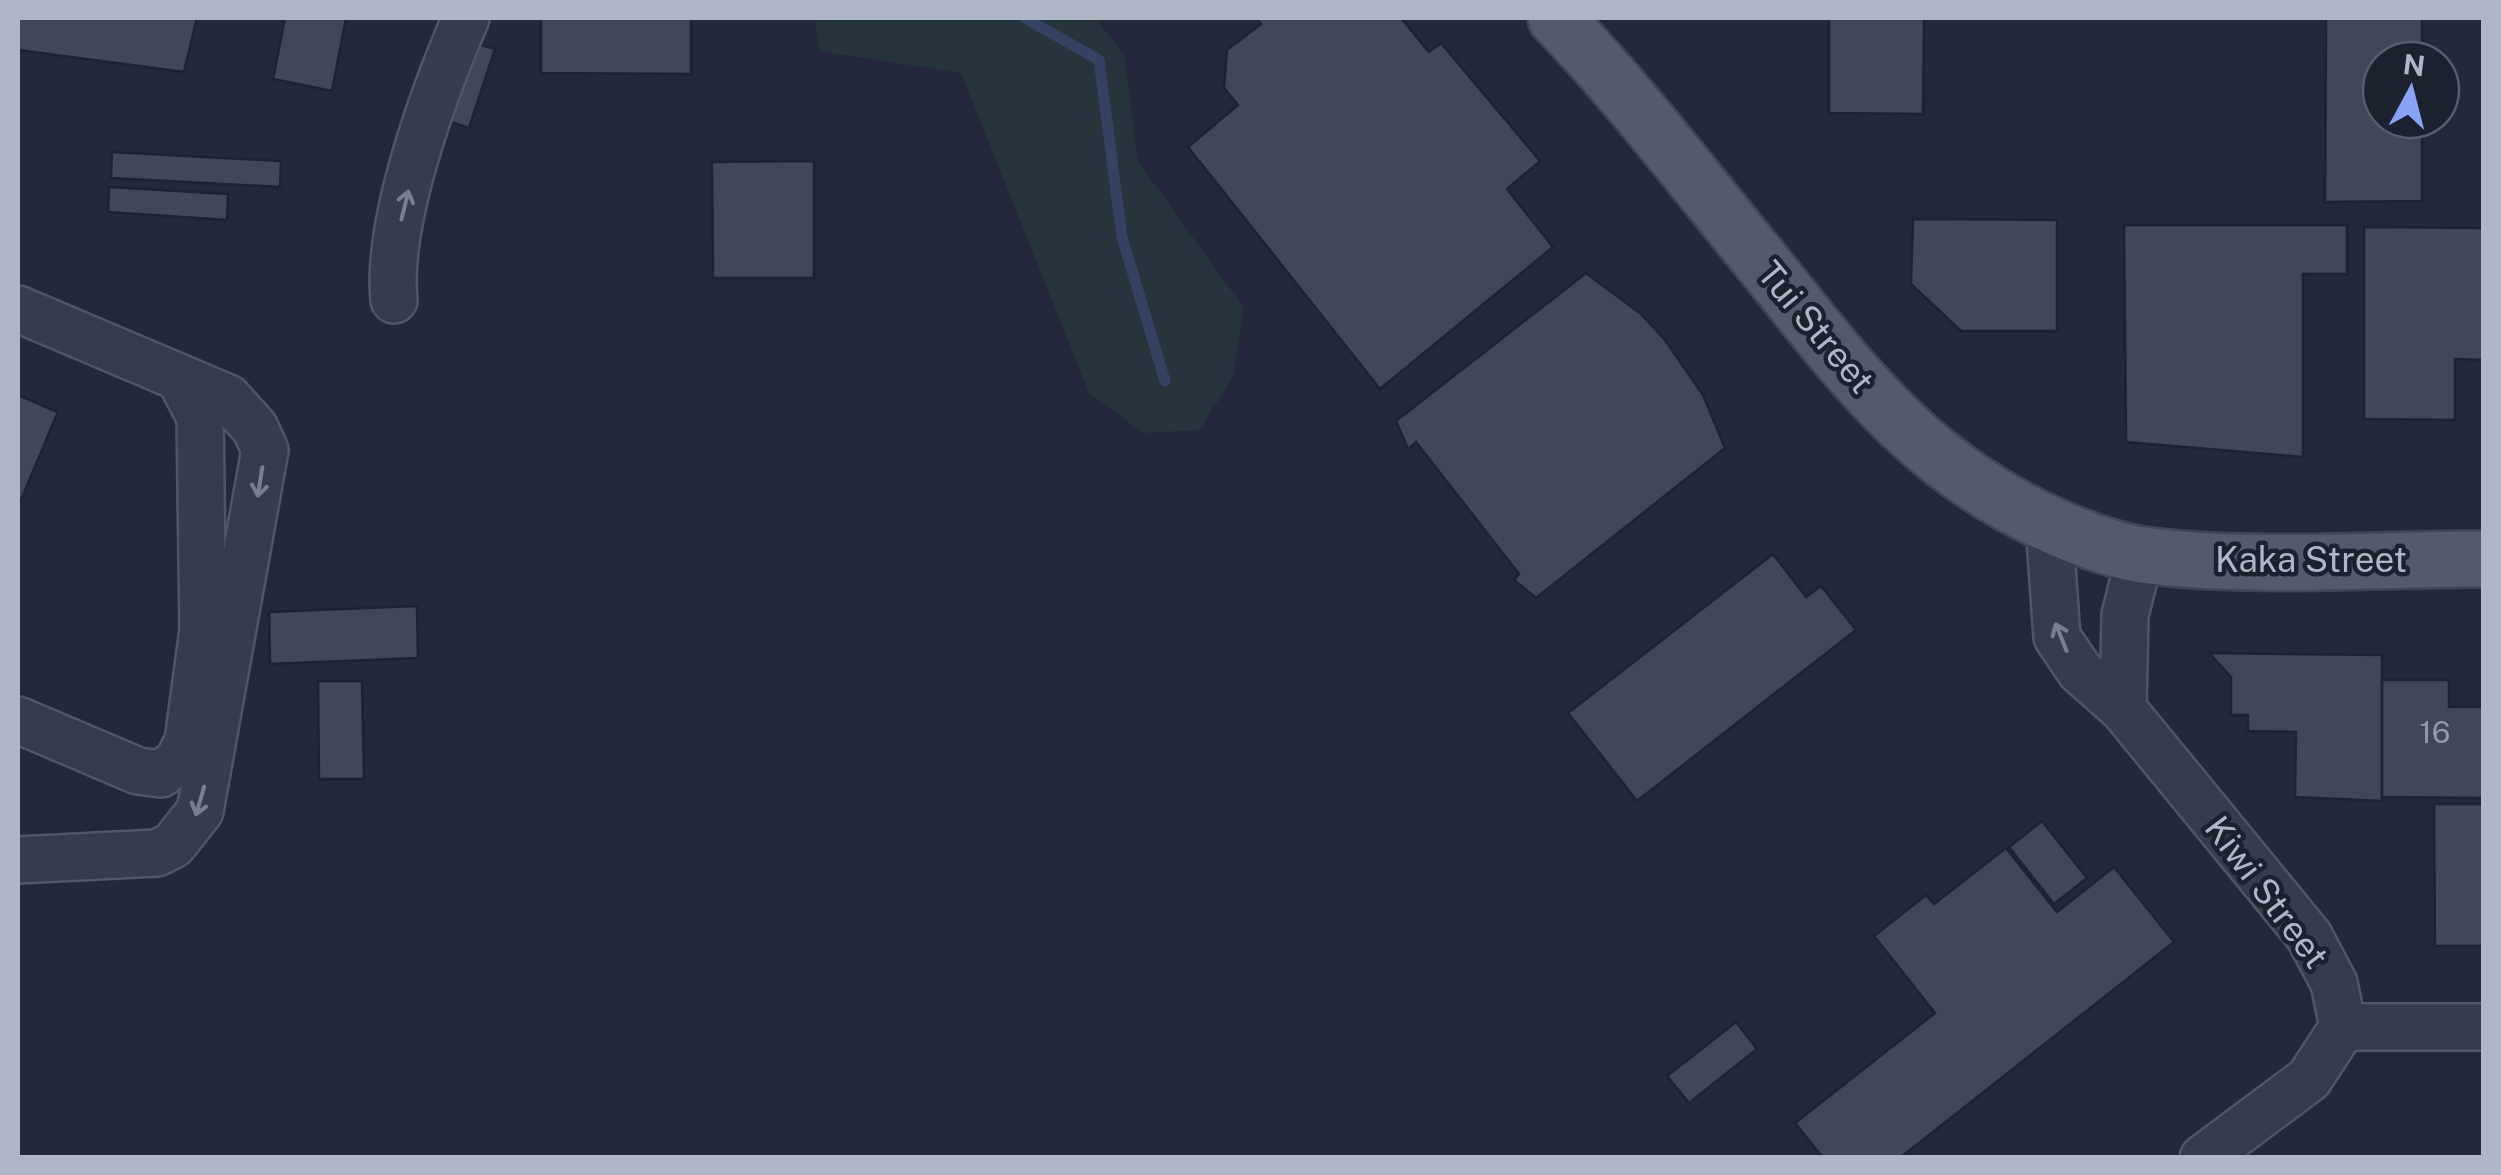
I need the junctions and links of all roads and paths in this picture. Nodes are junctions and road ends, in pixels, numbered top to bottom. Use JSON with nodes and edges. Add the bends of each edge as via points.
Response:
{"nodes":[{"id":1,"x":466,"y":18,"type":"edge"},
{"id":2,"x":1556,"y":18,"type":"edge"},
{"id":3,"x":1616,"y":18,"type":"edge"},
{"id":4,"x":1626,"y":96,"type":"junction"},
{"id":5,"x":394,"y":300,"type":"dead end"},
{"id":6,"x":18,"y":309,"type":"edge"},
{"id":7,"x":179,"y":377,"type":"junction"},
{"id":8,"x":2049,"y":524,"type":"junction"},
{"id":9,"x":2140,"y":554,"type":"junction"},
{"id":10,"x":2484,"y":559,"type":"edge"},
{"id":11,"x":2122,"y":710,"type":"junction"},
{"id":12,"x":18,"y":720,"type":"edge"},
{"id":13,"x":18,"y":860,"type":"edge"},
{"id":14,"x":2343,"y":1026,"type":"junction"},
{"id":15,"x":2484,"y":1027,"type":"edge"},
{"id":16,"x":2202,"y":1158,"type":"edge"}],
"edges":[{"from":5,"to":1,"type":"street","one_way":true,"via":[[390,264],[418,154]]},
{"from":2,"to":4,"type":"main road","name":"Tui Street"},
{"from":3,"to":4,"type":"main road"},
{"from":4,"to":8,"type":"main road","name":"Tui Street","via":[[1859,382],[1913,438],[1986,494]]},
{"from":6,"to":7,"type":"street"},
{"from":7,"to":12,"type":"street","via":[[200,417],[203,492],[203,630],[188,740],[178,761],[161,774]]},
{"from":7,"to":13,"type":"street","one_way":true,"via":[[228,398],[265,450],[200,811],[157,854]]},
{"from":8,"to":9,"type":"main road","name":"Tui Street"},
{"from":11,"to":8,"type":"street","name":"Kiwi Street","one_way":true,"via":[[2080,672],[2056,637]]},
{"from":9,"to":10,"type":"main road","name":"Kaka Street"},
{"from":9,"to":11,"type":"street","via":[[2125,614]]},
{"from":11,"to":14,"type":"street","name":"Kiwi Street","via":[[2309,936],[2334,982]]},
{"from":14,"to":15,"type":"street"},
{"from":14,"to":16,"type":"street","via":[[2310,1079]]}]}
